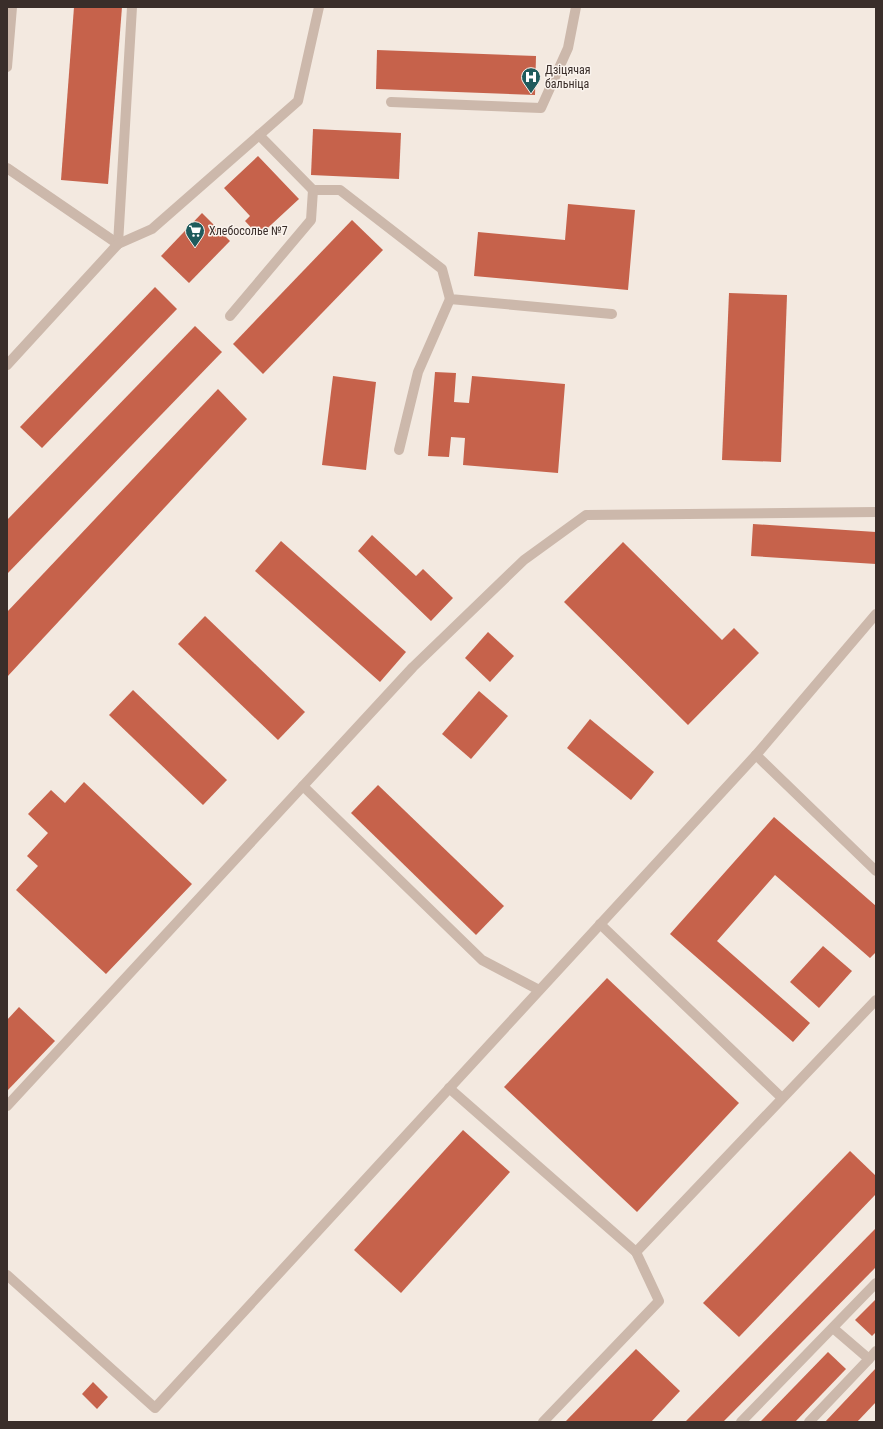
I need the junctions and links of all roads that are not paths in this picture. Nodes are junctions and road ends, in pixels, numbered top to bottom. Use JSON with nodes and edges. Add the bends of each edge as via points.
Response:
{"nodes":[{"id":1,"x":12,"y":7,"type":"edge"},
{"id":2,"x":132,"y":7,"type":"edge"},
{"id":3,"x":319,"y":7,"type":"edge"},
{"id":4,"x":576,"y":7,"type":"edge"},
{"id":5,"x":7,"y":67,"type":"edge"},
{"id":6,"x":391,"y":102,"type":"dead end"},
{"id":7,"x":259,"y":135,"type":"junction"},
{"id":8,"x":7,"y":168,"type":"edge"},
{"id":9,"x":313,"y":190,"type":"junction"},
{"id":10,"x":118,"y":244,"type":"junction"},
{"id":11,"x":450,"y":299,"type":"junction"},
{"id":12,"x":612,"y":314,"type":"dead end"},
{"id":13,"x":230,"y":316,"type":"dead end"},
{"id":14,"x":7,"y":365,"type":"edge"},
{"id":15,"x":399,"y":450,"type":"dead end"},
{"id":16,"x":876,"y":512,"type":"edge"},
{"id":17,"x":876,"y":614,"type":"edge"},
{"id":18,"x":756,"y":755,"type":"junction"},
{"id":19,"x":303,"y":786,"type":"junction"},
{"id":20,"x":876,"y":871,"type":"edge"},
{"id":21,"x":600,"y":924,"type":"junction"},
{"id":22,"x":539,"y":990,"type":"junction"},
{"id":23,"x":876,"y":1000,"type":"edge"},
{"id":24,"x":449,"y":1088,"type":"junction"},
{"id":25,"x":782,"y":1098,"type":"junction"},
{"id":26,"x":7,"y":1106,"type":"edge"},
{"id":27,"x":636,"y":1252,"type":"junction"},
{"id":28,"x":7,"y":1275,"type":"edge"},
{"id":29,"x":876,"y":1283,"type":"edge"},
{"id":30,"x":833,"y":1328,"type":"junction"},
{"id":31,"x":876,"y":1351,"type":"edge"},
{"id":32,"x":869,"y":1359,"type":"junction"},
{"id":33,"x":543,"y":1422,"type":"edge"},
{"id":34,"x":741,"y":1422,"type":"edge"},
{"id":35,"x":809,"y":1422,"type":"edge"}],
"edges":[{"from":1,"to":5,"type":"lane"},
{"from":2,"to":10,"type":"lane"},
{"from":3,"to":7,"type":"lane","via":[[298,101]]},
{"from":4,"to":6,"type":"lane","via":[[568,48],[541,108]]},
{"from":7,"to":9,"type":"lane"},
{"from":7,"to":10,"type":"lane","via":[[152,229]]},
{"from":8,"to":10,"type":"lane"},
{"from":9,"to":11,"type":"lane","via":[[340,190],[442,269]]},
{"from":9,"to":13,"type":"lane","via":[[311,220]]},
{"from":10,"to":14,"type":"lane"},
{"from":11,"to":12,"type":"lane"},
{"from":11,"to":15,"type":"lane","via":[[418,372]]},
{"from":16,"to":19,"type":"lane","via":[[586,516],[524,560],[413,667]]},
{"from":17,"to":18,"type":"lane"},
{"from":18,"to":20,"type":"lane"},
{"from":18,"to":21,"type":"lane"},
{"from":19,"to":22,"type":"lane","via":[[482,960]]},
{"from":19,"to":26,"type":"lane"},
{"from":21,"to":22,"type":"lane"},
{"from":21,"to":25,"type":"lane"},
{"from":22,"to":24,"type":"lane"},
{"from":23,"to":25,"type":"lane"},
{"from":24,"to":27,"type":"lane"},
{"from":24,"to":28,"type":"lane","via":[[155,1408]]},
{"from":25,"to":27,"type":"lane"},
{"from":27,"to":33,"type":"lane","via":[[659,1301]]},
{"from":29,"to":30,"type":"lane"},
{"from":30,"to":32,"type":"lane"},
{"from":30,"to":34,"type":"lane"},
{"from":31,"to":32,"type":"lane"},
{"from":32,"to":35,"type":"lane"}]}
